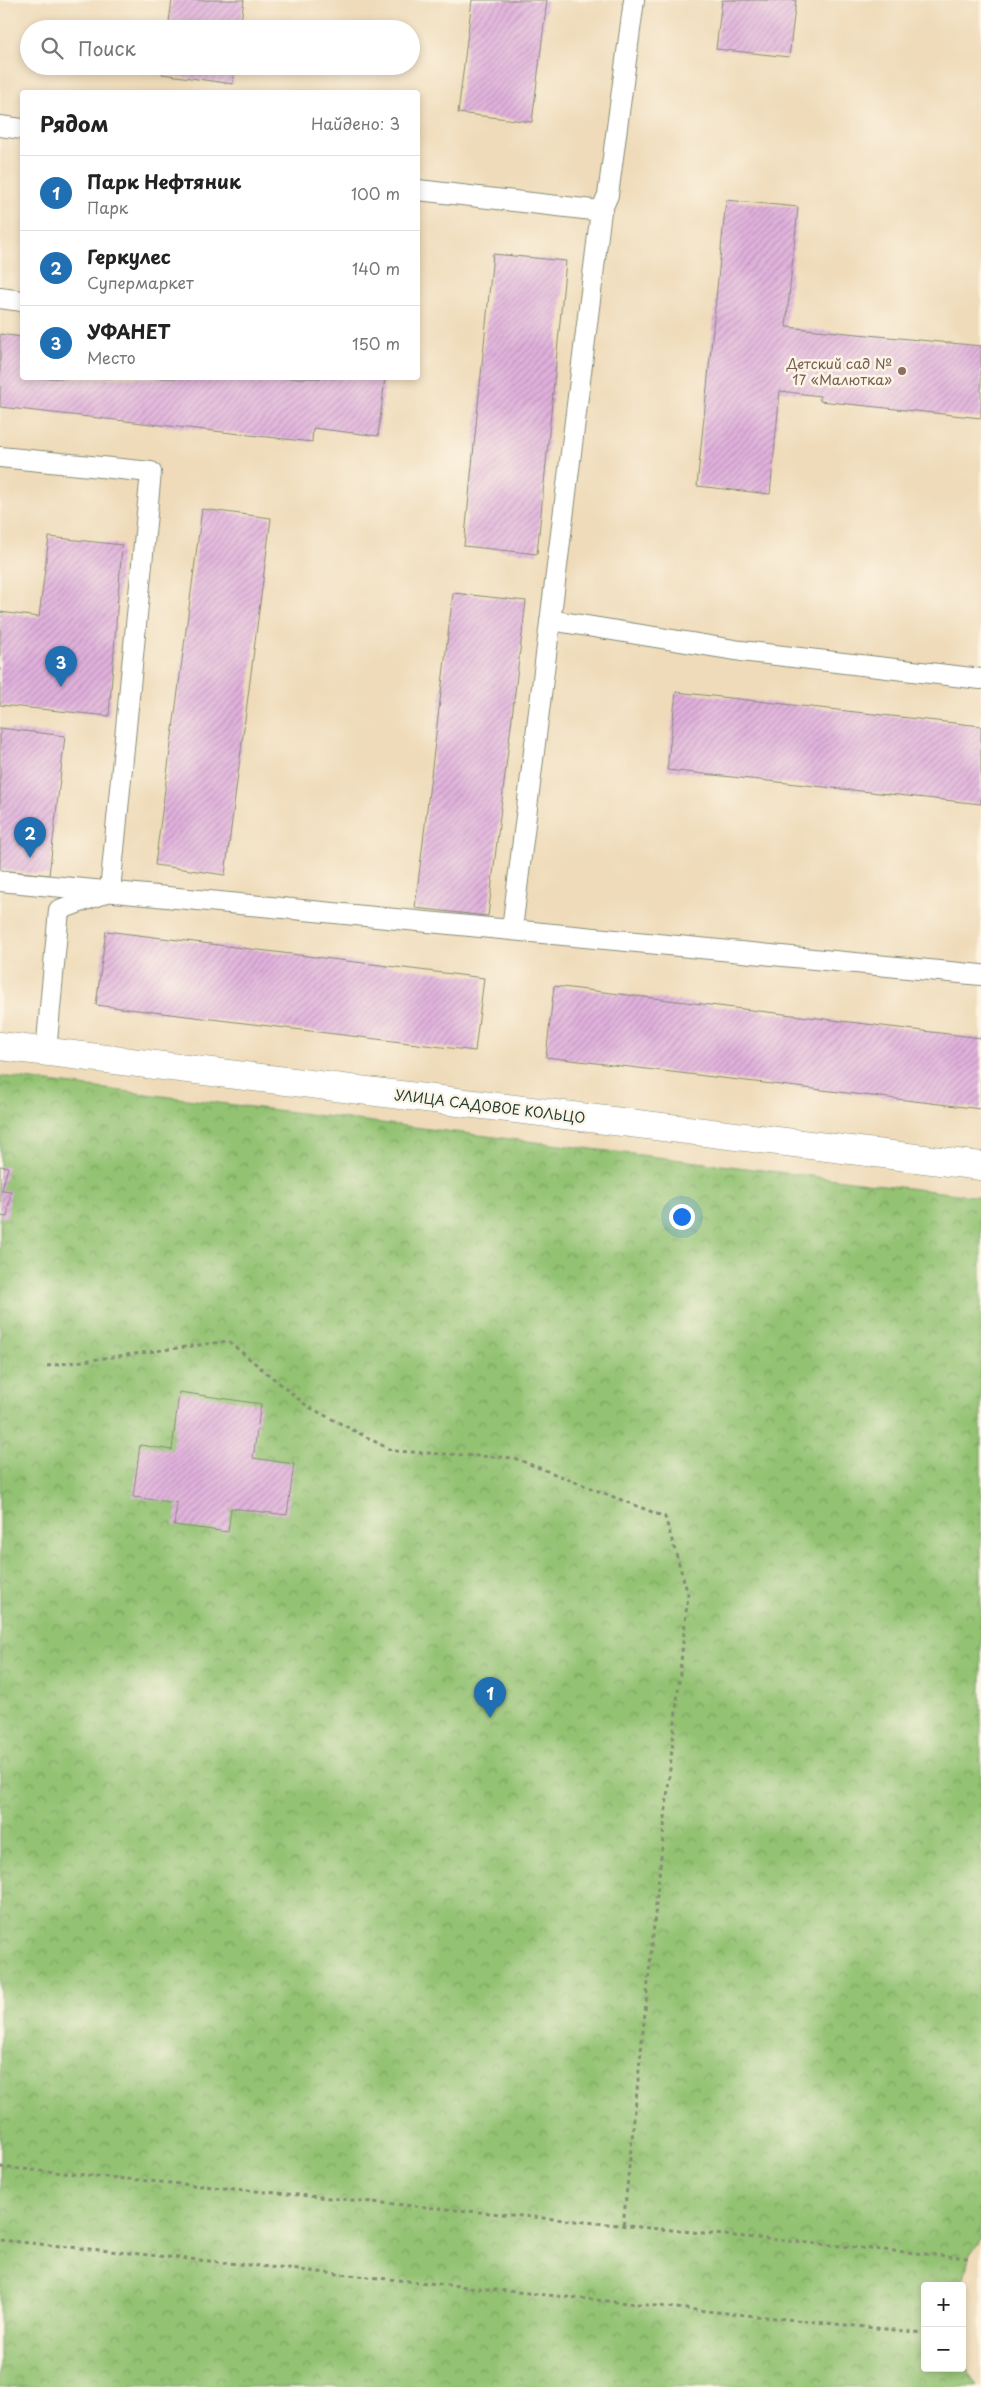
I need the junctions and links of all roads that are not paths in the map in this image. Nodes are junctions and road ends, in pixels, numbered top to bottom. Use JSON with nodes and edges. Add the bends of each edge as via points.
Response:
{"nodes":[{"id":1,"x":634,"y":0,"type":"edge"},
{"id":2,"x":0,"y":126,"type":"edge"},
{"id":3,"x":20,"y":129,"type":"edge"},
{"id":4,"x":420,"y":190,"type":"edge"},
{"id":5,"x":601,"y":211,"type":"junction"},
{"id":6,"x":0,"y":298,"type":"edge"},
{"id":7,"x":20,"y":301,"type":"edge"},
{"id":8,"x":0,"y":457,"type":"edge"},
{"id":9,"x":550,"y":620,"type":"junction"},
{"id":10,"x":981,"y":680,"type":"edge"},
{"id":11,"x":0,"y":881,"type":"edge"},
{"id":12,"x":110,"y":891,"type":"junction"},
{"id":13,"x":510,"y":929,"type":"junction"},
{"id":14,"x":981,"y":975,"type":"edge"},
{"id":15,"x":0,"y":1046,"type":"edge"},
{"id":16,"x":46,"y":1052,"type":"junction"},
{"id":17,"x":981,"y":1166,"type":"edge"}],
"edges":[{"from":1,"to":5,"type":"lane","via":[[608,195]]},
{"from":2,"to":3,"type":"lane"},
{"from":4,"to":5,"type":"lane"},
{"from":5,"to":9,"type":"lane"},
{"from":6,"to":7,"type":"lane"},
{"from":8,"to":12,"type":"lane","via":[[151,472]]},
{"from":9,"to":10,"type":"lane","via":[[741,651]]},
{"from":9,"to":13,"type":"lane"},
{"from":11,"to":12,"type":"lane"},
{"from":12,"to":13,"type":"lane"},
{"from":12,"to":16,"type":"lane","via":[[59,910]]},
{"from":13,"to":14,"type":"lane"},
{"from":15,"to":16,"type":"main road","name":"УЛИЦА САДОВОЕ КОЛЬЦО"},
{"from":16,"to":17,"type":"main road","name":"УЛИЦА САДОВОЕ КОЛЬЦО"}]}
